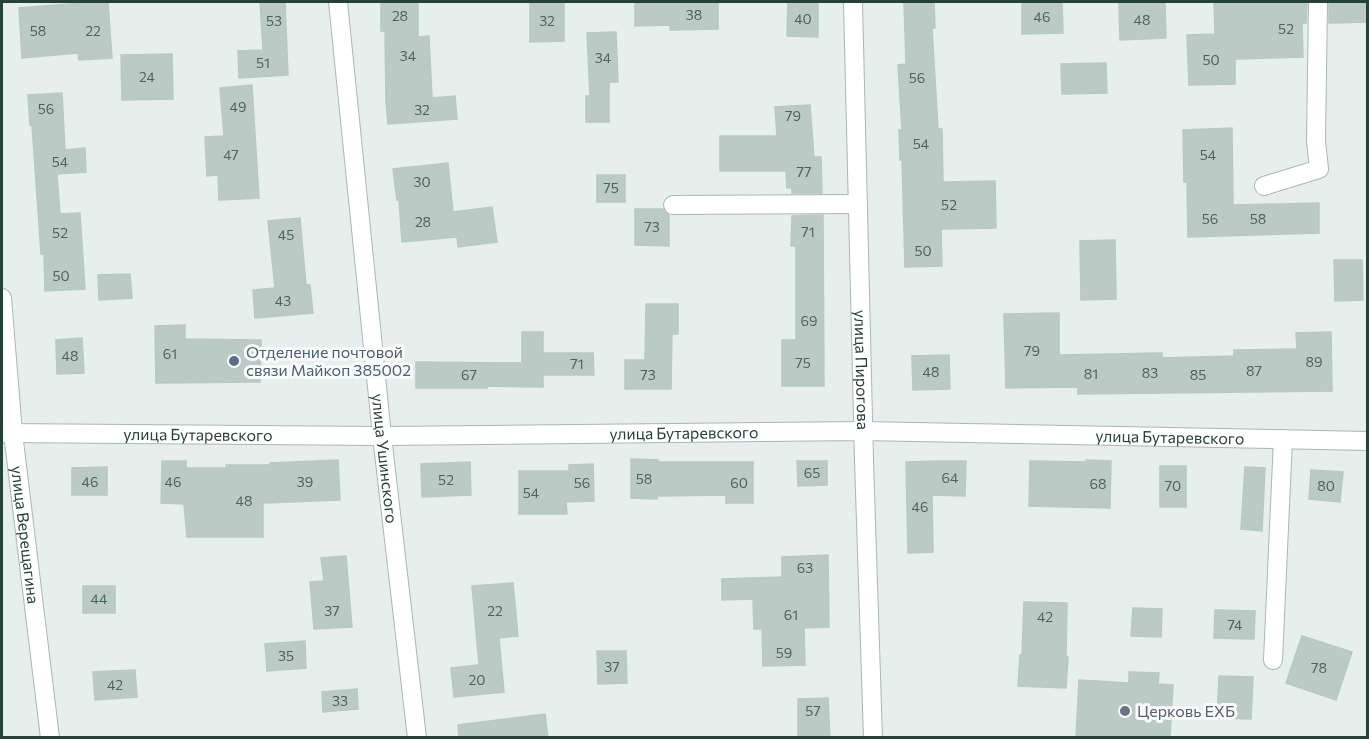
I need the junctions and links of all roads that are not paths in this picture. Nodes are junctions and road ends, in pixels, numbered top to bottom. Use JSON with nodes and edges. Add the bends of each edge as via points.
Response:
{"nodes":[{"id":1,"x":338,"y":2,"type":"edge"},
{"id":2,"x":853,"y":2,"type":"edge"},
{"id":3,"x":1318,"y":2,"type":"edge"},
{"id":4,"x":1264,"y":186,"type":"dead end"},
{"id":5,"x":858,"y":204,"type":"junction"},
{"id":6,"x":674,"y":205,"type":"dead end"},
{"id":7,"x":2,"y":298,"type":"edge"},
{"id":8,"x":863,"y":431,"type":"junction"},
{"id":9,"x":7,"y":433,"type":"edge"},
{"id":10,"x":382,"y":436,"type":"junction"},
{"id":11,"x":1283,"y":439,"type":"junction"},
{"id":12,"x":1368,"y":441,"type":"edge"},
{"id":13,"x":1273,"y":660,"type":"dead end"},
{"id":14,"x":50,"y":738,"type":"edge"},
{"id":15,"x":417,"y":738,"type":"edge"},
{"id":16,"x":873,"y":738,"type":"edge"}],
"edges":[{"from":1,"to":10,"type":"street","name":"улица Ушинского"},
{"from":2,"to":5,"type":"street","name":"улица Пирогова"},
{"from":3,"to":4,"type":"street","via":[[1319,169]]},
{"from":5,"to":6,"type":"street"},
{"from":5,"to":8,"type":"street","name":"улица Пирогова"},
{"from":7,"to":9,"type":"street","name":"улица Верещагина"},
{"from":8,"to":10,"type":"street","name":"улица Бутаревского"},
{"from":8,"to":11,"type":"street","name":"улица Бутаревского"},
{"from":8,"to":16,"type":"street","name":"улица Пирогова"},
{"from":9,"to":10,"type":"street","name":"улица Бутаревского"},
{"from":9,"to":14,"type":"street","name":"улица Верещагина"},
{"from":10,"to":15,"type":"street","name":"улица Ушинского"},
{"from":11,"to":12,"type":"street","name":"улица Бутаревского"},
{"from":11,"to":13,"type":"street"}]}
